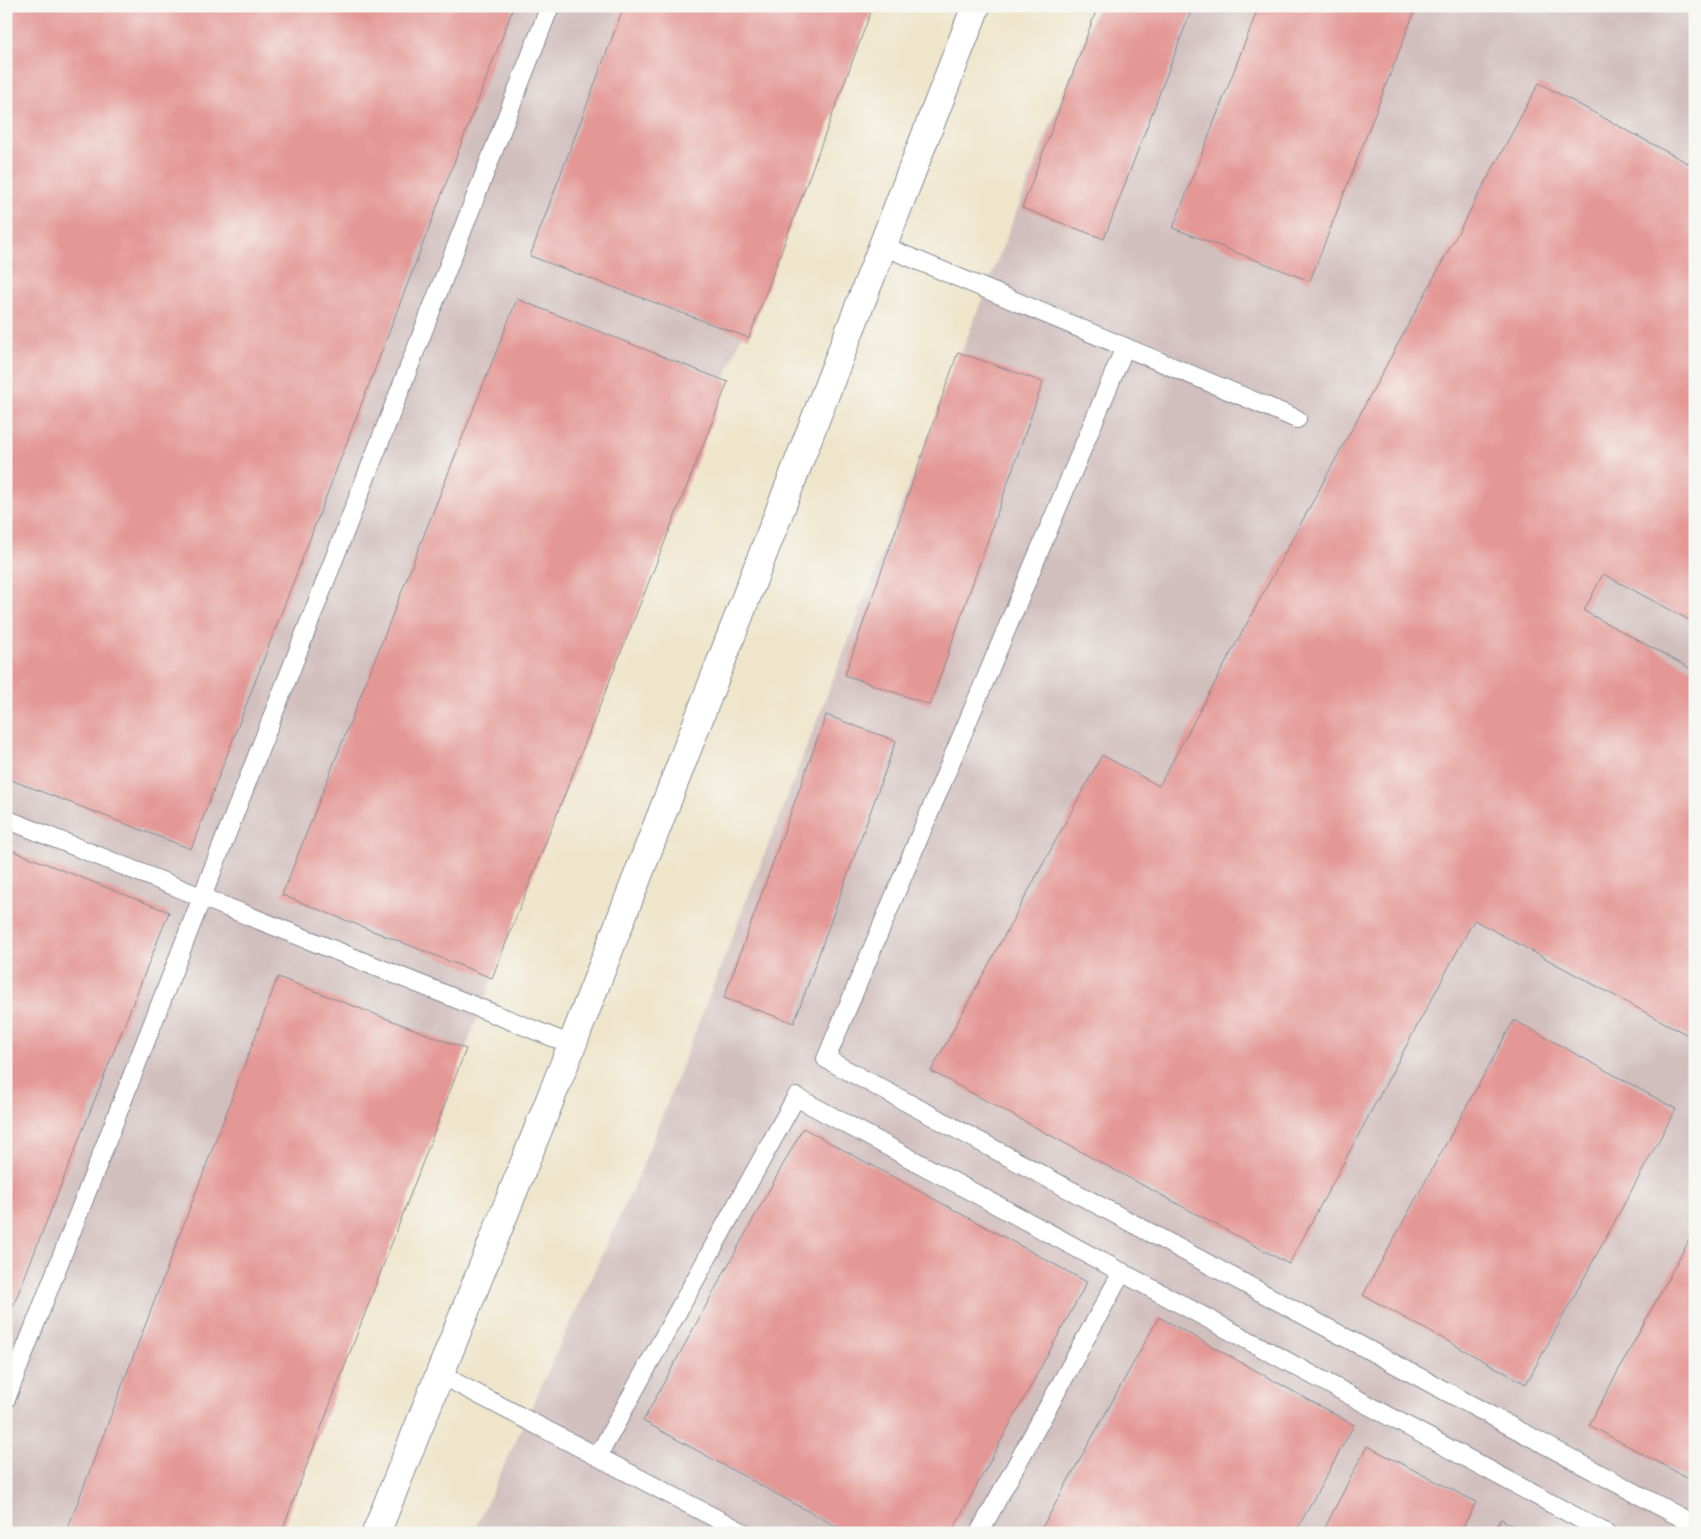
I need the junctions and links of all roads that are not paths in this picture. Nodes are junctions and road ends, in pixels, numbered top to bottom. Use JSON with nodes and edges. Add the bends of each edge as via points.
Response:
{"nodes":[{"id":1,"x":550,"y":6,"type":"edge"},
{"id":2,"x":976,"y":6,"type":"edge"},
{"id":3,"x":883,"y":246,"type":"junction"},
{"id":4,"x":1125,"y":347,"type":"junction"},
{"id":5,"x":1297,"y":419,"type":"dead end"},
{"id":6,"x":6,"y":819,"type":"edge"},
{"id":7,"x":202,"y":897,"type":"junction"},
{"id":8,"x":572,"y":1045,"type":"junction"},
{"id":9,"x":1122,"y":1272,"type":"junction"},
{"id":10,"x":439,"y":1374,"type":"junction"},
{"id":11,"x":6,"y":1399,"type":"edge"},
{"id":12,"x":598,"y":1456,"type":"junction"},
{"id":13,"x":1695,"y":1525,"type":"edge"},
{"id":14,"x":376,"y":1533,"type":"edge"},
{"id":15,"x":744,"y":1533,"type":"edge"},
{"id":16,"x":979,"y":1533,"type":"edge"},
{"id":17,"x":1606,"y":1533,"type":"edge"}],
"edges":[{"from":1,"to":7,"type":"lane"},
{"from":2,"to":3,"type":"street"},
{"from":3,"to":4,"type":"lane"},
{"from":3,"to":8,"type":"street"},
{"from":4,"to":5,"type":"lane"},
{"from":4,"to":13,"type":"lane","via":[[826,1059]]},
{"from":6,"to":7,"type":"lane"},
{"from":7,"to":8,"type":"lane"},
{"from":7,"to":11,"type":"lane"},
{"from":8,"to":10,"type":"street"},
{"from":9,"to":12,"type":"lane","via":[[796,1097]]},
{"from":9,"to":16,"type":"lane"},
{"from":9,"to":17,"type":"lane"},
{"from":10,"to":12,"type":"lane"},
{"from":10,"to":14,"type":"street"},
{"from":12,"to":15,"type":"lane"}]}
